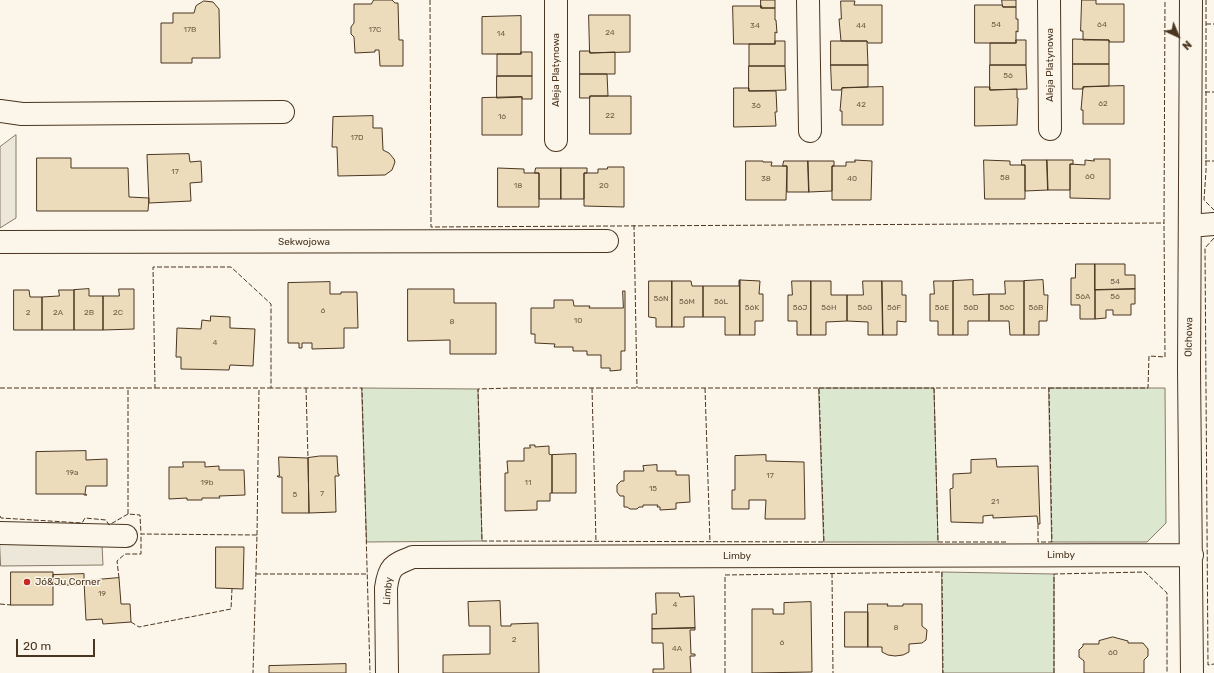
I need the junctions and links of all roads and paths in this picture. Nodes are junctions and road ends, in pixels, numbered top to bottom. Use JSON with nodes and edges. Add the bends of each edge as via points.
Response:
{"nodes":[{"id":1,"x":556,"y":0,"type":"edge"},
{"id":2,"x":808,"y":0,"type":"edge"},
{"id":3,"x":1049,"y":0,"type":"edge"},
{"id":4,"x":1191,"y":0,"type":"edge"},
{"id":5,"x":0,"y":111,"type":"edge"},
{"id":6,"x":283,"y":112,"type":"dead end"},
{"id":7,"x":1050,"y":129,"type":"dead end"},
{"id":8,"x":810,"y":131,"type":"dead end"},
{"id":9,"x":556,"y":140,"type":"dead end"},
{"id":10,"x":1214,"y":224,"type":"edge"},
{"id":11,"x":1190,"y":226,"type":"junction"},
{"id":12,"x":607,"y":241,"type":"dead end"},
{"id":13,"x":0,"y":242,"type":"edge"},
{"id":14,"x":0,"y":533,"type":"edge"},
{"id":15,"x":126,"y":536,"type":"dead end"},
{"id":16,"x":1192,"y":555,"type":"junction"},
{"id":17,"x":387,"y":673,"type":"edge"},
{"id":18,"x":1192,"y":673,"type":"edge"}],
"edges":[{"from":1,"to":9,"type":"street","name":"Aleja Platynowa"},
{"from":2,"to":8,"type":"street"},
{"from":3,"to":7,"type":"street","name":"Aleja Platynowa"},
{"from":4,"to":11,"type":"street","name":"Olchowa"},
{"from":5,"to":6,"type":"street","via":[[22,114]]},
{"from":10,"to":11,"type":"street"},
{"from":11,"to":16,"type":"street","name":"Olchowa"},
{"from":12,"to":13,"type":"street","name":"Sekwojowa"},
{"from":14,"to":15,"type":"street"},
{"from":16,"to":17,"type":"street","name":"Limby","via":[[413,557],[398,562],[388,576]]},
{"from":16,"to":18,"type":"street","name":"Olchowa"}]}
